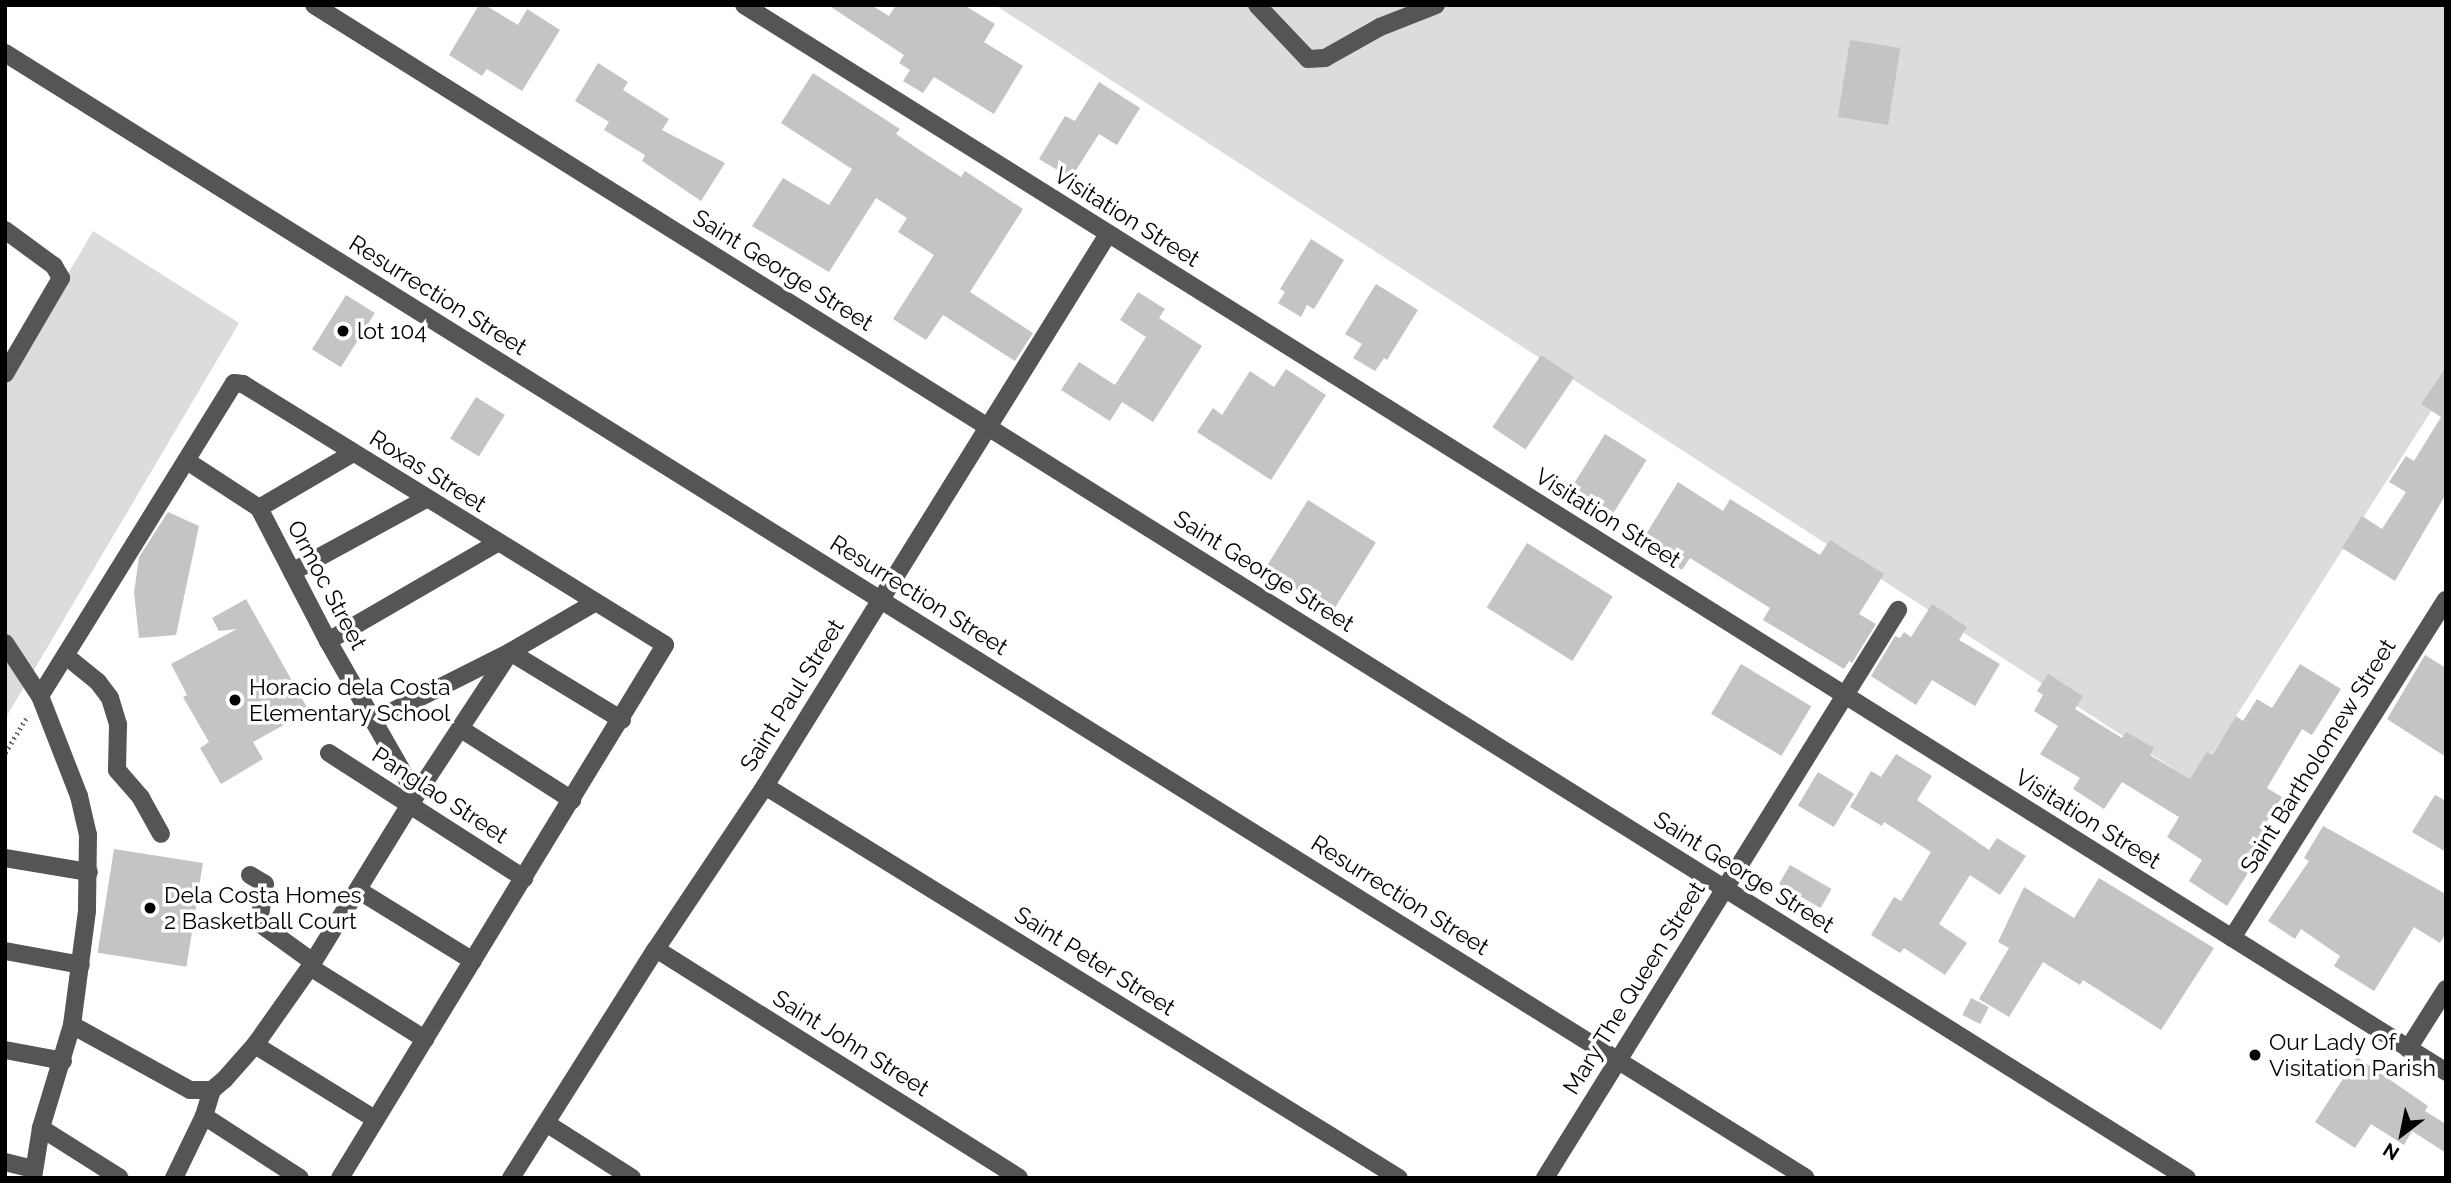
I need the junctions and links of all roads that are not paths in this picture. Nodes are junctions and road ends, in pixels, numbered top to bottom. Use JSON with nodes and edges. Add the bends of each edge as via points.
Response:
{"nodes":[{"id":1,"x":314,"y":5,"type":"edge"},
{"id":2,"x":744,"y":5,"type":"edge"},
{"id":3,"x":1257,"y":5,"type":"edge"},
{"id":4,"x":1436,"y":5,"type":"edge"},
{"id":5,"x":5,"y":53,"type":"edge"},
{"id":6,"x":5,"y":230,"type":"edge"},
{"id":7,"x":1108,"y":234,"type":"junction"},
{"id":8,"x":5,"y":374,"type":"edge"},
{"id":9,"x":988,"y":427,"type":"junction"},
{"id":10,"x":353,"y":453,"type":"junction"},
{"id":11,"x":187,"y":460,"type":"junction"},
{"id":12,"x":426,"y":499,"type":"junction"},
{"id":13,"x":259,"y":508,"type":"junction"},
{"id":14,"x":497,"y":543,"type":"junction"},
{"id":15,"x":292,"y":572,"type":"junction"},
{"id":16,"x":880,"y":600,"type":"junction"},
{"id":17,"x":2446,"y":600,"type":"edge"},
{"id":18,"x":596,"y":602,"type":"junction"},
{"id":19,"x":1898,"y":610,"type":"dead end"},
{"id":20,"x":328,"y":641,"type":"junction"},
{"id":21,"x":5,"y":643,"type":"edge"},
{"id":22,"x":510,"y":652,"type":"junction"},
{"id":23,"x":66,"y":656,"type":"junction"},
{"id":24,"x":40,"y":696,"type":"junction"},
{"id":25,"x":1845,"y":696,"type":"junction"},
{"id":26,"x":622,"y":720,"type":"junction"},
{"id":27,"x":373,"y":721,"type":"junction"},
{"id":28,"x":461,"y":729,"type":"junction"},
{"id":29,"x":329,"y":753,"type":"dead end"},
{"id":30,"x":765,"y":786,"type":"junction"},
{"id":31,"x":572,"y":800,"type":"junction"},
{"id":32,"x":413,"y":801,"type":"junction"},
{"id":33,"x":161,"y":834,"type":"dead end"},
{"id":34,"x":5,"y":858,"type":"edge"},
{"id":35,"x":89,"y":872,"type":"junction"},
{"id":36,"x":250,"y":875,"type":"dead end"},
{"id":37,"x":524,"y":878,"type":"junction"},
{"id":38,"x":1725,"y":888,"type":"junction"},
{"id":39,"x":358,"y":890,"type":"junction"},
{"id":40,"x":2232,"y":938,"type":"junction"},
{"id":41,"x":656,"y":949,"type":"junction"},
{"id":42,"x":5,"y":951,"type":"edge"},
{"id":43,"x":473,"y":961,"type":"junction"},
{"id":44,"x":81,"y":965,"type":"junction"},
{"id":45,"x":312,"y":965,"type":"junction"},
{"id":46,"x":2446,"y":989,"type":"edge"},
{"id":47,"x":72,"y":1026,"type":"junction"},
{"id":48,"x":425,"y":1039,"type":"junction"},
{"id":49,"x":255,"y":1045,"type":"junction"},
{"id":50,"x":2408,"y":1049,"type":"junction"},
{"id":51,"x":5,"y":1050,"type":"edge"},
{"id":52,"x":1618,"y":1060,"type":"junction"},
{"id":53,"x":63,"y":1061,"type":"junction"},
{"id":54,"x":2446,"y":1072,"type":"edge"},
{"id":55,"x":212,"y":1090,"type":"junction"},
{"id":56,"x":204,"y":1116,"type":"junction"},
{"id":57,"x":375,"y":1119,"type":"junction"},
{"id":58,"x":546,"y":1123,"type":"junction"},
{"id":59,"x":41,"y":1128,"type":"junction"},
{"id":60,"x":5,"y":1162,"type":"edge"},
{"id":61,"x":33,"y":1173,"type":"edge"},
{"id":62,"x":120,"y":1178,"type":"edge"},
{"id":63,"x":174,"y":1178,"type":"edge"},
{"id":64,"x":300,"y":1178,"type":"edge"},
{"id":65,"x":340,"y":1178,"type":"edge"},
{"id":66,"x":511,"y":1178,"type":"edge"},
{"id":67,"x":632,"y":1178,"type":"edge"},
{"id":68,"x":1019,"y":1178,"type":"edge"},
{"id":69,"x":1399,"y":1178,"type":"edge"},
{"id":70,"x":1545,"y":1178,"type":"edge"},
{"id":71,"x":1806,"y":1178,"type":"edge"},
{"id":72,"x":2187,"y":1178,"type":"edge"}],
"edges":[{"from":1,"to":9,"type":"street","name":"Saint George Street"},
{"from":2,"to":7,"type":"street","name":"Visitation Street"},
{"from":3,"to":4,"type":"street","via":[[1308,59],[1325,58],[1380,27]]},
{"from":5,"to":16,"type":"street","name":"Resurrection Street"},
{"from":6,"to":8,"type":"street","via":[[54,266],[61,278]]},
{"from":7,"to":9,"type":"street","name":"Saint Paul Street"},
{"from":7,"to":25,"type":"street","name":"Visitation Street"},
{"from":9,"to":16,"type":"street","name":"Saint Paul Street"},
{"from":9,"to":38,"type":"street","name":"Saint George Street"},
{"from":10,"to":11,"type":"street","name":"Roxas Street","via":[[243,384],[234,383]]},
{"from":10,"to":12,"type":"street","name":"Roxas Street"},
{"from":10,"to":13,"type":"street"},
{"from":11,"to":13,"type":"street","name":"Ormoc Street"},
{"from":11,"to":23,"type":"street"},
{"from":12,"to":14,"type":"street","name":"Roxas Street"},
{"from":12,"to":15,"type":"street"},
{"from":13,"to":15,"type":"street","name":"Ormoc Street"},
{"from":14,"to":18,"type":"street","name":"Roxas Street"},
{"from":14,"to":20,"type":"street"},
{"from":15,"to":20,"type":"street","name":"Ormoc Street"},
{"from":16,"to":30,"type":"street","name":"Saint Paul Street"},
{"from":16,"to":52,"type":"street","name":"Resurrection Street"},
{"from":17,"to":40,"type":"street","name":"Saint Bartholomew Street"},
{"from":18,"to":22,"type":"street"},
{"from":18,"to":26,"type":"street","name":"Roxas Street","via":[[665,645]]},
{"from":19,"to":25,"type":"street","name":"Mary The Queen Street"},
{"from":20,"to":27,"type":"street","name":"Ormoc Street"},
{"from":21,"to":24,"type":"street"},
{"from":22,"to":26,"type":"street"},
{"from":22,"to":27,"type":"street"},
{"from":22,"to":28,"type":"street"},
{"from":23,"to":24,"type":"street"},
{"from":23,"to":33,"type":"street","via":[[110,698],[118,726],[117,771],[141,798]]},
{"from":24,"to":35,"type":"street","via":[[79,796],[88,835]]},
{"from":25,"to":38,"type":"street","name":"Mary The Queen Street"},
{"from":25,"to":40,"type":"street","name":"Visitation Street"},
{"from":26,"to":31,"type":"street"},
{"from":27,"to":32,"type":"street","name":"Ormoc Street"},
{"from":28,"to":31,"type":"street"},
{"from":28,"to":32,"type":"street"},
{"from":29,"to":32,"type":"street","name":"Panglao Street"},
{"from":30,"to":41,"type":"street","name":"Saint Paul Street"},
{"from":30,"to":69,"type":"street","name":"Saint Peter Street"},
{"from":31,"to":37,"type":"street"},
{"from":32,"to":37,"type":"street","name":"Panglao Street"},
{"from":32,"to":39,"type":"street"},
{"from":34,"to":35,"type":"street"},
{"from":35,"to":44,"type":"street"},
{"from":36,"to":45,"type":"street","via":[[265,884],[259,923]]},
{"from":37,"to":43,"type":"street"},
{"from":38,"to":52,"type":"street","name":"Mary The Queen Street"},
{"from":38,"to":72,"type":"street","name":"Saint George Street"},
{"from":39,"to":43,"type":"street"},
{"from":39,"to":45,"type":"street"},
{"from":40,"to":50,"type":"street","name":"Visitation Street"},
{"from":41,"to":58,"type":"street","name":"Saint Paul Street"},
{"from":41,"to":68,"type":"street","name":"Saint John Street"},
{"from":42,"to":44,"type":"street"},
{"from":43,"to":48,"type":"street"},
{"from":44,"to":47,"type":"street"},
{"from":45,"to":48,"type":"street"},
{"from":45,"to":49,"type":"street"},
{"from":46,"to":50,"type":"street"},
{"from":47,"to":53,"type":"street"},
{"from":47,"to":55,"type":"street","via":[[190,1090]]},
{"from":48,"to":57,"type":"street"},
{"from":49,"to":55,"type":"street"},
{"from":49,"to":57,"type":"street"},
{"from":50,"to":54,"type":"street","name":"Visitation Street"},
{"from":51,"to":53,"type":"street"},
{"from":52,"to":70,"type":"street","name":"Mary The Queen Street"},
{"from":52,"to":71,"type":"street","name":"Resurrection Street"},
{"from":53,"to":59,"type":"street"},
{"from":55,"to":56,"type":"street"},
{"from":56,"to":63,"type":"street"},
{"from":56,"to":64,"type":"street"},
{"from":57,"to":65,"type":"street"},
{"from":58,"to":66,"type":"street","name":"Saint Paul Street"},
{"from":58,"to":67,"type":"street"},
{"from":59,"to":61,"type":"street"},
{"from":59,"to":62,"type":"street"},
{"from":60,"to":61,"type":"street"}]}
